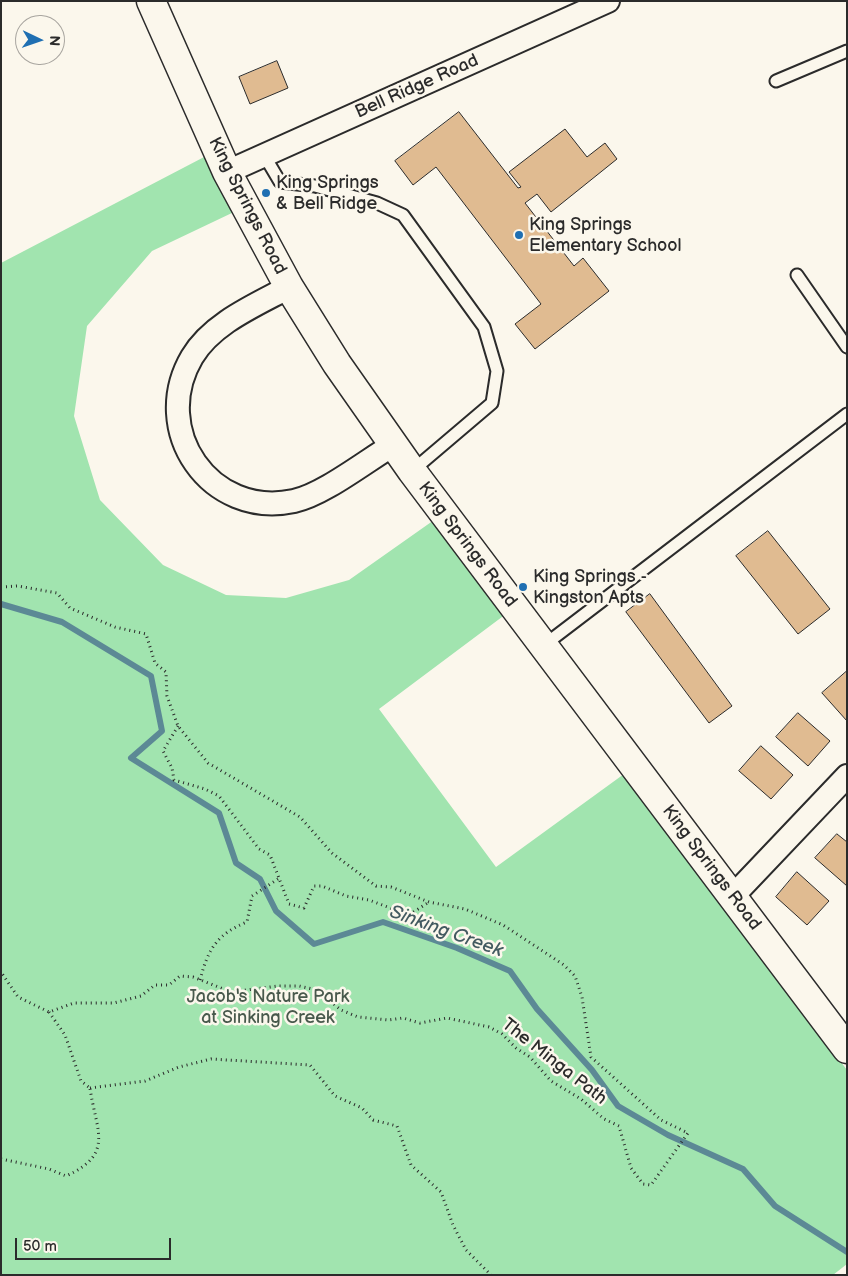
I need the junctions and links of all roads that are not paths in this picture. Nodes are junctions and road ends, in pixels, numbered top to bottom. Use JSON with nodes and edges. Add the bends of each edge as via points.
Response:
{"nodes":[{"id":1,"x":151,"y":1,"type":"edge"},
{"id":2,"x":608,"y":1,"type":"edge"},
{"id":3,"x":847,"y":51,"type":"edge"},
{"id":4,"x":776,"y":81,"type":"dead end"},
{"id":5,"x":264,"y":155,"type":"junction"},
{"id":6,"x":227,"y":172,"type":"junction"},
{"id":7,"x":797,"y":275,"type":"dead end"},
{"id":8,"x":289,"y":287,"type":"junction"},
{"id":9,"x":847,"y":347,"type":"edge"},
{"id":10,"x":847,"y":414,"type":"edge"},
{"id":11,"x":392,"y":445,"type":"junction"},
{"id":12,"x":412,"y":471,"type":"junction"},
{"id":13,"x":543,"y":646,"type":"junction"},
{"id":14,"x":847,"y":776,"type":"edge"},
{"id":15,"x":733,"y":896,"type":"junction"},
{"id":16,"x":847,"y":1049,"type":"edge"}],
"edges":[{"from":1,"to":6,"type":"street","name":"King Springs Road"},
{"from":2,"to":5,"type":"street","name":"Bell Ridge Road"},
{"from":3,"to":4,"type":"lane"},
{"from":5,"to":6,"type":"street","name":"Bell Ridge Road"},
{"from":5,"to":12,"type":"lane","via":[[280,182],[315,186],[377,203],[403,215],[484,327],[497,370],[492,403]]},
{"from":6,"to":8,"type":"street","name":"King Springs Road"},
{"from":7,"to":9,"type":"lane"},
{"from":8,"to":11,"type":"street","name":"King Springs Road"},
{"from":8,"to":11,"type":"street","via":[[238,315],[210,335],[192,356],[176,402],[179,427],[187,451],[215,485],[253,502],[272,504],[314,494]]},
{"from":10,"to":13,"type":"lane"},
{"from":11,"to":12,"type":"street","name":"King Springs Road"},
{"from":12,"to":13,"type":"street","name":"King Springs Road"},
{"from":13,"to":15,"type":"street","name":"King Springs Road"},
{"from":14,"to":15,"type":"street"},
{"from":15,"to":16,"type":"street","name":"King Springs Road"}]}
